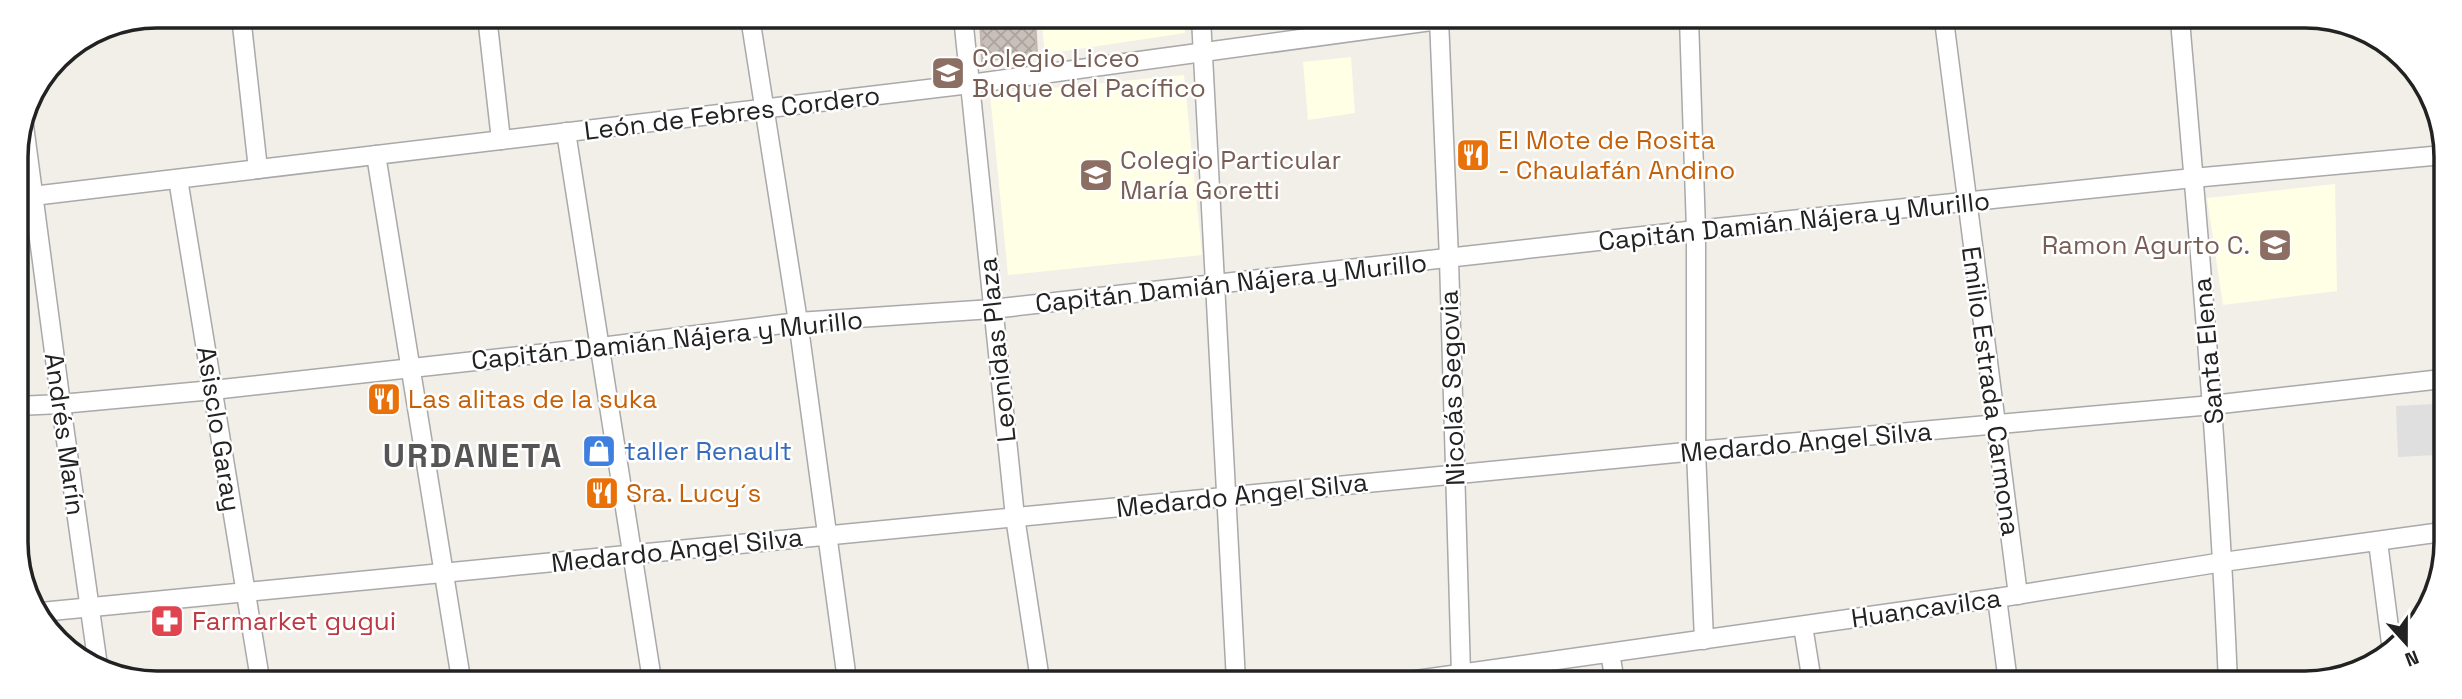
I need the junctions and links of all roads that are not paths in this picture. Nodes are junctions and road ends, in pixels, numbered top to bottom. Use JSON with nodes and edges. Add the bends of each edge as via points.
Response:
{"nodes":[{"id":1,"x":242,"y":28,"type":"edge"},
{"id":2,"x":488,"y":28,"type":"edge"},
{"id":3,"x":752,"y":28,"type":"edge"},
{"id":4,"x":964,"y":28,"type":"edge"},
{"id":5,"x":1201,"y":28,"type":"edge"},
{"id":6,"x":1376,"y":28,"type":"edge"},
{"id":7,"x":1439,"y":28,"type":"edge"},
{"id":8,"x":1689,"y":28,"type":"edge"},
{"id":9,"x":1945,"y":28,"type":"edge"},
{"id":10,"x":2181,"y":28,"type":"edge"},
{"id":11,"x":1202,"y":53,"type":"junction"},
{"id":12,"x":970,"y":84,"type":"junction"},
{"id":13,"x":763,"y":109,"type":"junction"},
{"id":14,"x":566,"y":132,"type":"junction"},
{"id":15,"x":501,"y":140,"type":"junction"},
{"id":16,"x":376,"y":155,"type":"junction"},
{"id":17,"x":2434,"y":156,"type":"edge"},
{"id":18,"x":258,"y":169,"type":"junction"},
{"id":19,"x":2193,"y":178,"type":"junction"},
{"id":20,"x":178,"y":179,"type":"junction"},
{"id":21,"x":28,"y":197,"type":"edge"},
{"id":22,"x":1966,"y":204,"type":"junction"},
{"id":23,"x":28,"y":214,"type":"edge"},
{"id":24,"x":1696,"y":230,"type":"junction"},
{"id":25,"x":1449,"y":259,"type":"junction"},
{"id":26,"x":1215,"y":283,"type":"junction"},
{"id":27,"x":992,"y":309,"type":"junction"},
{"id":28,"x":798,"y":322,"type":"junction"},
{"id":29,"x":601,"y":347,"type":"junction"},
{"id":30,"x":411,"y":367,"type":"junction"},
{"id":31,"x":2434,"y":380,"type":"edge"},
{"id":32,"x":213,"y":390,"type":"junction"},
{"id":33,"x":61,"y":404,"type":"junction"},
{"id":34,"x":2212,"y":405,"type":"junction"},
{"id":35,"x":28,"y":406,"type":"edge"},
{"id":36,"x":1996,"y":425,"type":"junction"},
{"id":37,"x":1696,"y":451,"type":"junction"},
{"id":38,"x":1454,"y":474,"type":"junction"},
{"id":39,"x":1225,"y":497,"type":"junction"},
{"id":40,"x":1015,"y":517,"type":"junction"},
{"id":41,"x":2434,"y":533,"type":"edge"},
{"id":42,"x":827,"y":536,"type":"junction"},
{"id":43,"x":2378,"y":542,"type":"junction"},
{"id":44,"x":632,"y":555,"type":"junction"},
{"id":45,"x":2223,"y":562,"type":"junction"},
{"id":46,"x":444,"y":573,"type":"junction"},
{"id":47,"x":246,"y":593,"type":"junction"},
{"id":48,"x":2018,"y":595,"type":"junction"},
{"id":49,"x":1997,"y":598,"type":"junction"},
{"id":50,"x":90,"y":608,"type":"junction"},
{"id":51,"x":2386,"y":608,"type":"edge"},
{"id":52,"x":48,"y":611,"type":"edge"},
{"id":53,"x":1803,"y":626,"type":"junction"},
{"id":54,"x":1704,"y":640,"type":"junction"},
{"id":55,"x":1610,"y":653,"type":"junction"},
{"id":56,"x":98,"y":657,"type":"edge"},
{"id":57,"x":259,"y":671,"type":"edge"},
{"id":58,"x":460,"y":671,"type":"edge"},
{"id":59,"x":651,"y":671,"type":"edge"},
{"id":60,"x":846,"y":671,"type":"edge"},
{"id":61,"x":1039,"y":671,"type":"edge"},
{"id":62,"x":1235,"y":671,"type":"edge"},
{"id":63,"x":1461,"y":671,"type":"edge"},
{"id":64,"x":1482,"y":671,"type":"edge"},
{"id":65,"x":1613,"y":671,"type":"edge"},
{"id":66,"x":1810,"y":671,"type":"edge"},
{"id":67,"x":2007,"y":671,"type":"edge"},
{"id":68,"x":2228,"y":671,"type":"edge"}],
"edges":[{"from":1,"to":18,"type":"street"},
{"from":2,"to":15,"type":"street"},
{"from":3,"to":13,"type":"street"},
{"from":4,"to":12,"type":"street","name":"Leonidas Plaza"},
{"from":5,"to":11,"type":"street"},
{"from":6,"to":11,"type":"street","name":"León de Febres Cordero"},
{"from":7,"to":25,"type":"street","name":"Nicolás Segovia"},
{"from":8,"to":24,"type":"street"},
{"from":9,"to":22,"type":"street","name":"Emilio Estrada Carmona"},
{"from":10,"to":19,"type":"street","name":"Santa Elena"},
{"from":11,"to":12,"type":"street","name":"León de Febres Cordero"},
{"from":11,"to":26,"type":"street"},
{"from":12,"to":13,"type":"street","name":"León de Febres Cordero"},
{"from":12,"to":27,"type":"street","name":"Leonidas Plaza"},
{"from":13,"to":14,"type":"street","name":"León de Febres Cordero"},
{"from":13,"to":28,"type":"street"},
{"from":14,"to":15,"type":"street","name":"León de Febres Cordero"},
{"from":14,"to":29,"type":"street"},
{"from":15,"to":16,"type":"street","name":"León de Febres Cordero"},
{"from":16,"to":18,"type":"street","name":"León de Febres Cordero"},
{"from":16,"to":30,"type":"street"},
{"from":17,"to":19,"type":"street","name":"Capitán Damián Nájera y Murillo"},
{"from":18,"to":20,"type":"street","name":"León de Febres Cordero"},
{"from":19,"to":22,"type":"street","name":"Capitán Damián Nájera y Murillo"},
{"from":19,"to":34,"type":"street","name":"Santa Elena"},
{"from":20,"to":21,"type":"street","name":"León de Febres Cordero"},
{"from":20,"to":32,"type":"street","name":"Asisclo Garay"},
{"from":22,"to":24,"type":"street","name":"Capitán Damián Nájera y Murillo"},
{"from":22,"to":36,"type":"street","name":"Emilio Estrada Carmona"},
{"from":23,"to":33,"type":"street","name":"Andrés Marín"},
{"from":24,"to":25,"type":"street","name":"Capitán Damián Nájera y Murillo"},
{"from":24,"to":37,"type":"street"},
{"from":25,"to":26,"type":"street","name":"Capitán Damián Nájera y Murillo"},
{"from":25,"to":38,"type":"street","name":"Nicolás Segovia"},
{"from":26,"to":27,"type":"street","name":"Capitán Damián Nájera y Murillo"},
{"from":26,"to":39,"type":"street"},
{"from":27,"to":28,"type":"street","name":"Capitán Damián Nájera y Murillo"},
{"from":27,"to":40,"type":"street","name":"Leonidas Plaza"},
{"from":28,"to":29,"type":"street","name":"Capitán Damián Nájera y Murillo"},
{"from":28,"to":42,"type":"street"},
{"from":29,"to":30,"type":"street","name":"Capitán Damián Nájera y Murillo"},
{"from":29,"to":44,"type":"street"},
{"from":30,"to":32,"type":"street","name":"Capitán Damián Nájera y Murillo"},
{"from":30,"to":46,"type":"street"},
{"from":31,"to":34,"type":"street","name":"Medardo Angel Silva"},
{"from":32,"to":33,"type":"street","name":"Capitán Damián Nájera y Murillo"},
{"from":32,"to":47,"type":"street","name":"Asisclo Garay"},
{"from":33,"to":35,"type":"street","name":"Capitán Damián Nájera y Murillo"},
{"from":33,"to":50,"type":"street","name":"Andrés Marín"},
{"from":34,"to":36,"type":"street","name":"Medardo Angel Silva"},
{"from":34,"to":45,"type":"street","name":"Santa Elena"},
{"from":36,"to":37,"type":"street","name":"Medardo Angel Silva"},
{"from":36,"to":48,"type":"street","name":"Emilio Estrada Carmona"},
{"from":37,"to":38,"type":"street","name":"Medardo Angel Silva"},
{"from":37,"to":54,"type":"street"},
{"from":38,"to":39,"type":"street","name":"Medardo Angel Silva"},
{"from":38,"to":63,"type":"street","name":"Nicolás Segovia"},
{"from":39,"to":40,"type":"street","name":"Medardo Angel Silva"},
{"from":39,"to":62,"type":"street"},
{"from":40,"to":42,"type":"street","name":"Medardo Angel Silva"},
{"from":40,"to":61,"type":"street","name":"Leonidas Plaza"},
{"from":41,"to":43,"type":"street","name":"Huancavilca"},
{"from":42,"to":44,"type":"street","name":"Medardo Angel Silva"},
{"from":42,"to":60,"type":"street"},
{"from":43,"to":45,"type":"street","name":"Huancavilca"},
{"from":43,"to":51,"type":"street"},
{"from":44,"to":46,"type":"street","name":"Medardo Angel Silva"},
{"from":44,"to":59,"type":"street"},
{"from":45,"to":48,"type":"street","name":"Huancavilca"},
{"from":45,"to":68,"type":"street","name":"Santa Elena"},
{"from":46,"to":47,"type":"street","name":"Medardo Angel Silva"},
{"from":46,"to":58,"type":"street"},
{"from":47,"to":50,"type":"street","name":"Medardo Angel Silva"},
{"from":47,"to":57,"type":"street","name":"Asisclo Garay"},
{"from":48,"to":49,"type":"street","name":"Huancavilca"},
{"from":49,"to":53,"type":"street","name":"Huancavilca"},
{"from":49,"to":67,"type":"street"},
{"from":50,"to":52,"type":"street","name":"Medardo Angel Silva"},
{"from":50,"to":56,"type":"street","name":"Andrés Marín"},
{"from":53,"to":54,"type":"street","name":"Huancavilca"},
{"from":53,"to":66,"type":"street"},
{"from":54,"to":55,"type":"street","name":"Huancavilca"},
{"from":55,"to":64,"type":"street","name":"Huancavilca"},
{"from":55,"to":65,"type":"street"}]}
